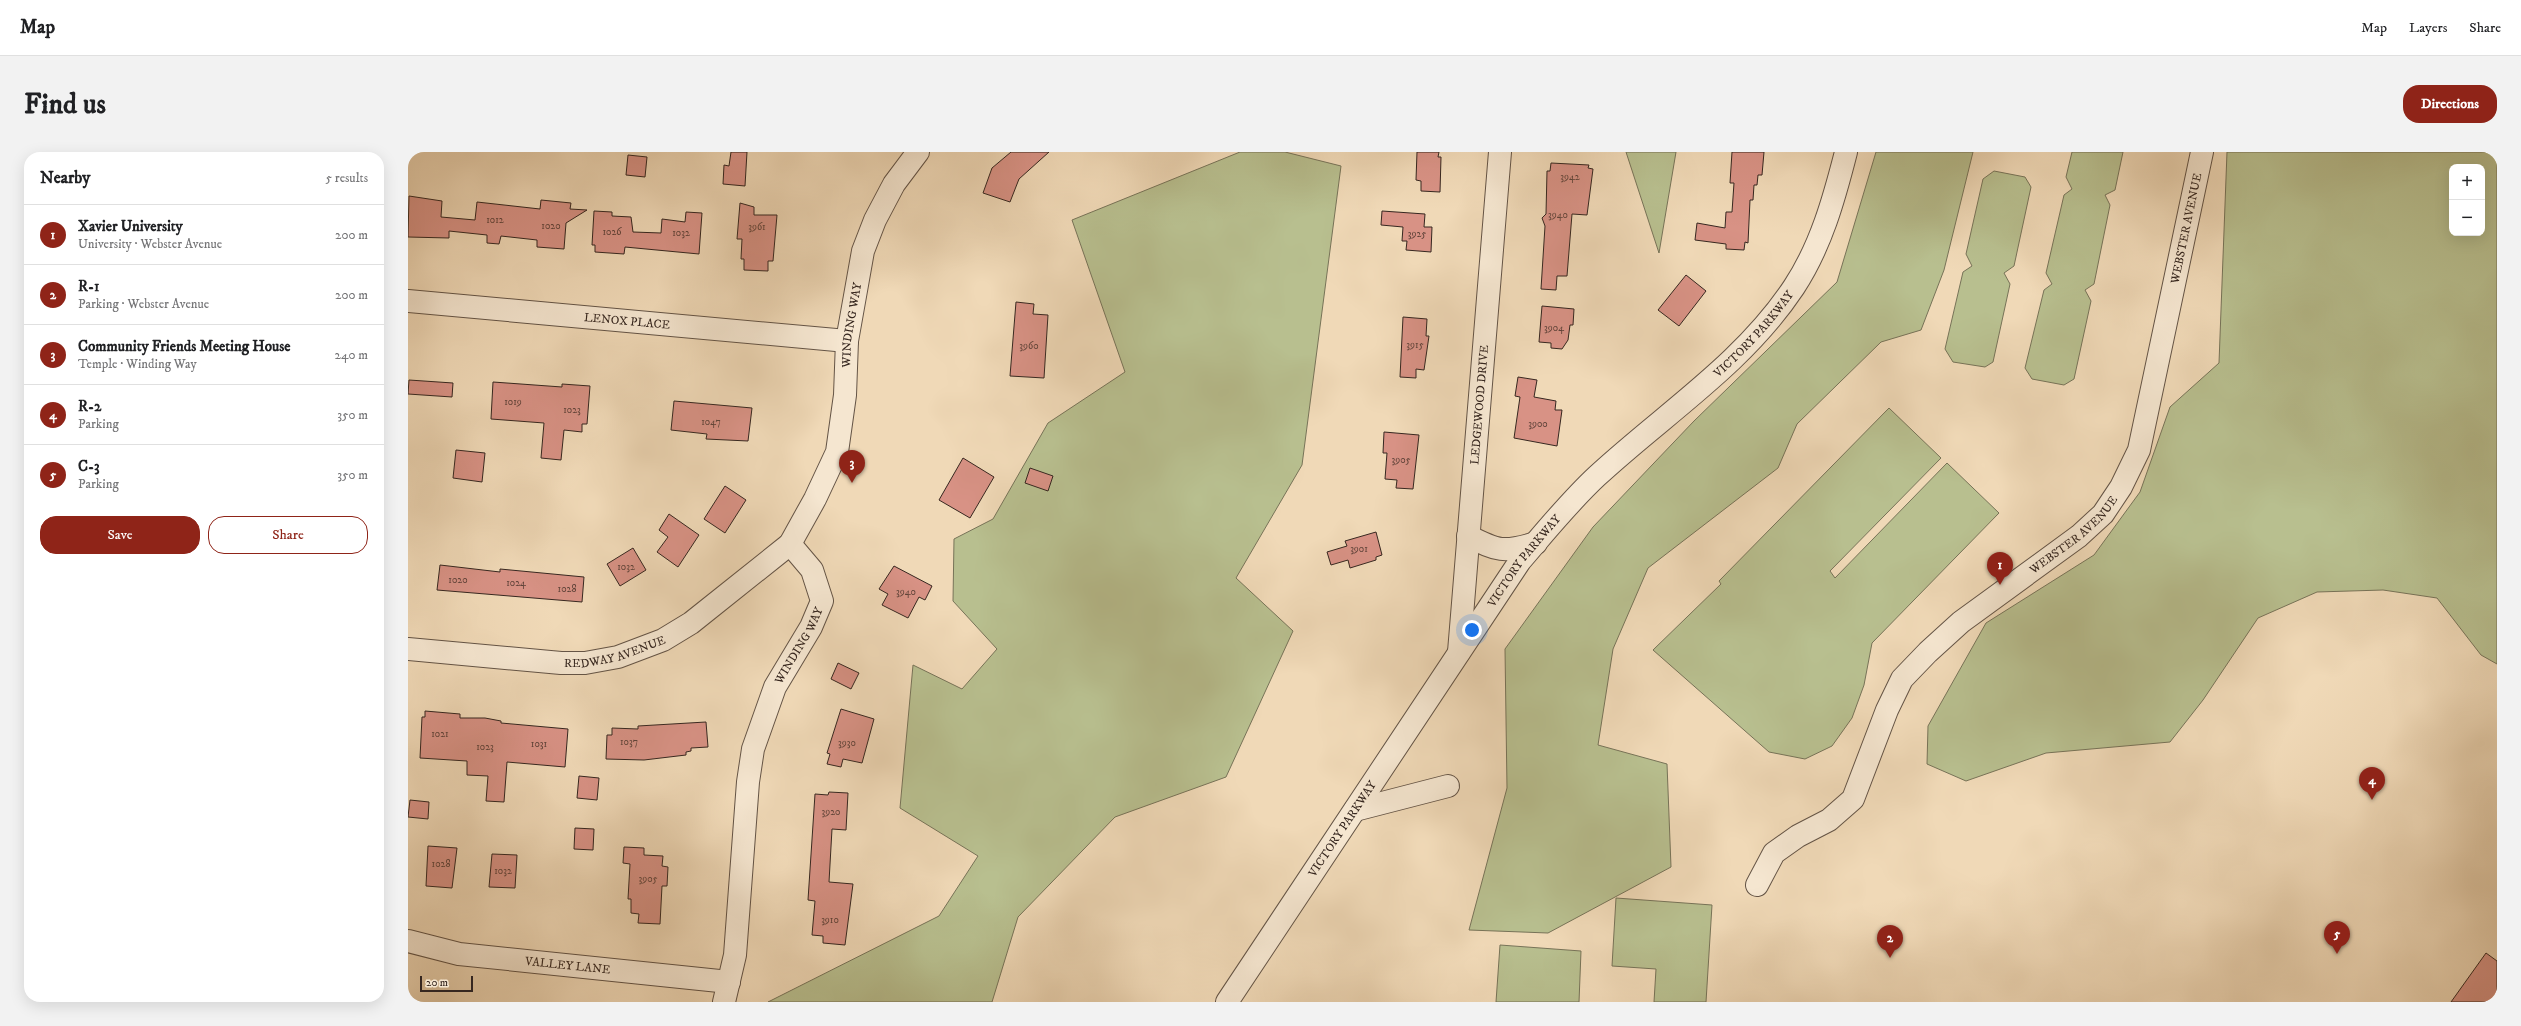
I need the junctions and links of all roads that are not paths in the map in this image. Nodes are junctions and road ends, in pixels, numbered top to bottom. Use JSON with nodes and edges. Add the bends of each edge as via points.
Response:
{"nodes":[{"id":1,"x":918,"y":152,"type":"edge"},
{"id":2,"x":1500,"y":152,"type":"edge"},
{"id":3,"x":1846,"y":152,"type":"edge"},
{"id":4,"x":2202,"y":152,"type":"edge"},
{"id":5,"x":408,"y":301,"type":"edge"},
{"id":6,"x":847,"y":341,"type":"junction"},
{"id":7,"x":1468,"y":536,"type":"junction"},
{"id":8,"x":1536,"y":543,"type":"junction"},
{"id":9,"x":790,"y":544,"type":"junction"},
{"id":10,"x":408,"y":649,"type":"edge"},
{"id":11,"x":1458,"y":657,"type":"junction"},
{"id":12,"x":1448,"y":786,"type":"dead end"},
{"id":13,"x":1355,"y":810,"type":"junction"},
{"id":14,"x":1757,"y":885,"type":"dead end"},
{"id":15,"x":408,"y":941,"type":"edge"},
{"id":16,"x":726,"y":992,"type":"edge"},
{"id":17,"x":1227,"y":1002,"type":"edge"}],
"edges":[{"from":1,"to":6,"type":"street","name":"WINDING WAY","via":[[894,184],[875,220],[863,251]]},
{"from":2,"to":7,"type":"street","name":"LEDGEWOOD DRIVE"},
{"from":3,"to":8,"type":"street","name":"VICTORY PARKWAY","via":[[1830,210],[1814,249],[1775,314],[1748,346],[1597,476]]},
{"from":4,"to":14,"type":"street","name":"WEBSTER AVENUE","via":[[2139,450],[2121,487],[2103,514],[2079,536],[1961,622],[1902,679],[1886,710],[1853,799],[1829,820],[1798,836],[1774,854]]},
{"from":5,"to":6,"type":"street","name":"LENOX PLACE"},
{"from":6,"to":9,"type":"street","name":"WINDING WAY","via":[[846,395],[837,452]]},
{"from":7,"to":8,"type":"street","via":[[1495,550],[1514,550]]},
{"from":7,"to":11,"type":"street","name":"LEDGEWOOD DRIVE"},
{"from":8,"to":11,"type":"street","name":"VICTORY PARKWAY","via":[[1487,608]]},
{"from":9,"to":10,"type":"street","name":"REDWAY AVENUE","via":[[691,623],[663,640],[618,657],[585,663],[561,663]]},
{"from":9,"to":16,"type":"street","name":"WINDING WAY","via":[[812,570],[822,601],[811,627],[775,687],[753,749],[748,782],[735,955]]},
{"from":11,"to":13,"type":"street","name":"VICTORY PARKWAY"},
{"from":12,"to":13,"type":"street"},
{"from":13,"to":17,"type":"street","name":"VICTORY PARKWAY"},
{"from":15,"to":16,"type":"street","name":"VALLEY LANE","via":[[459,954]]}]}
